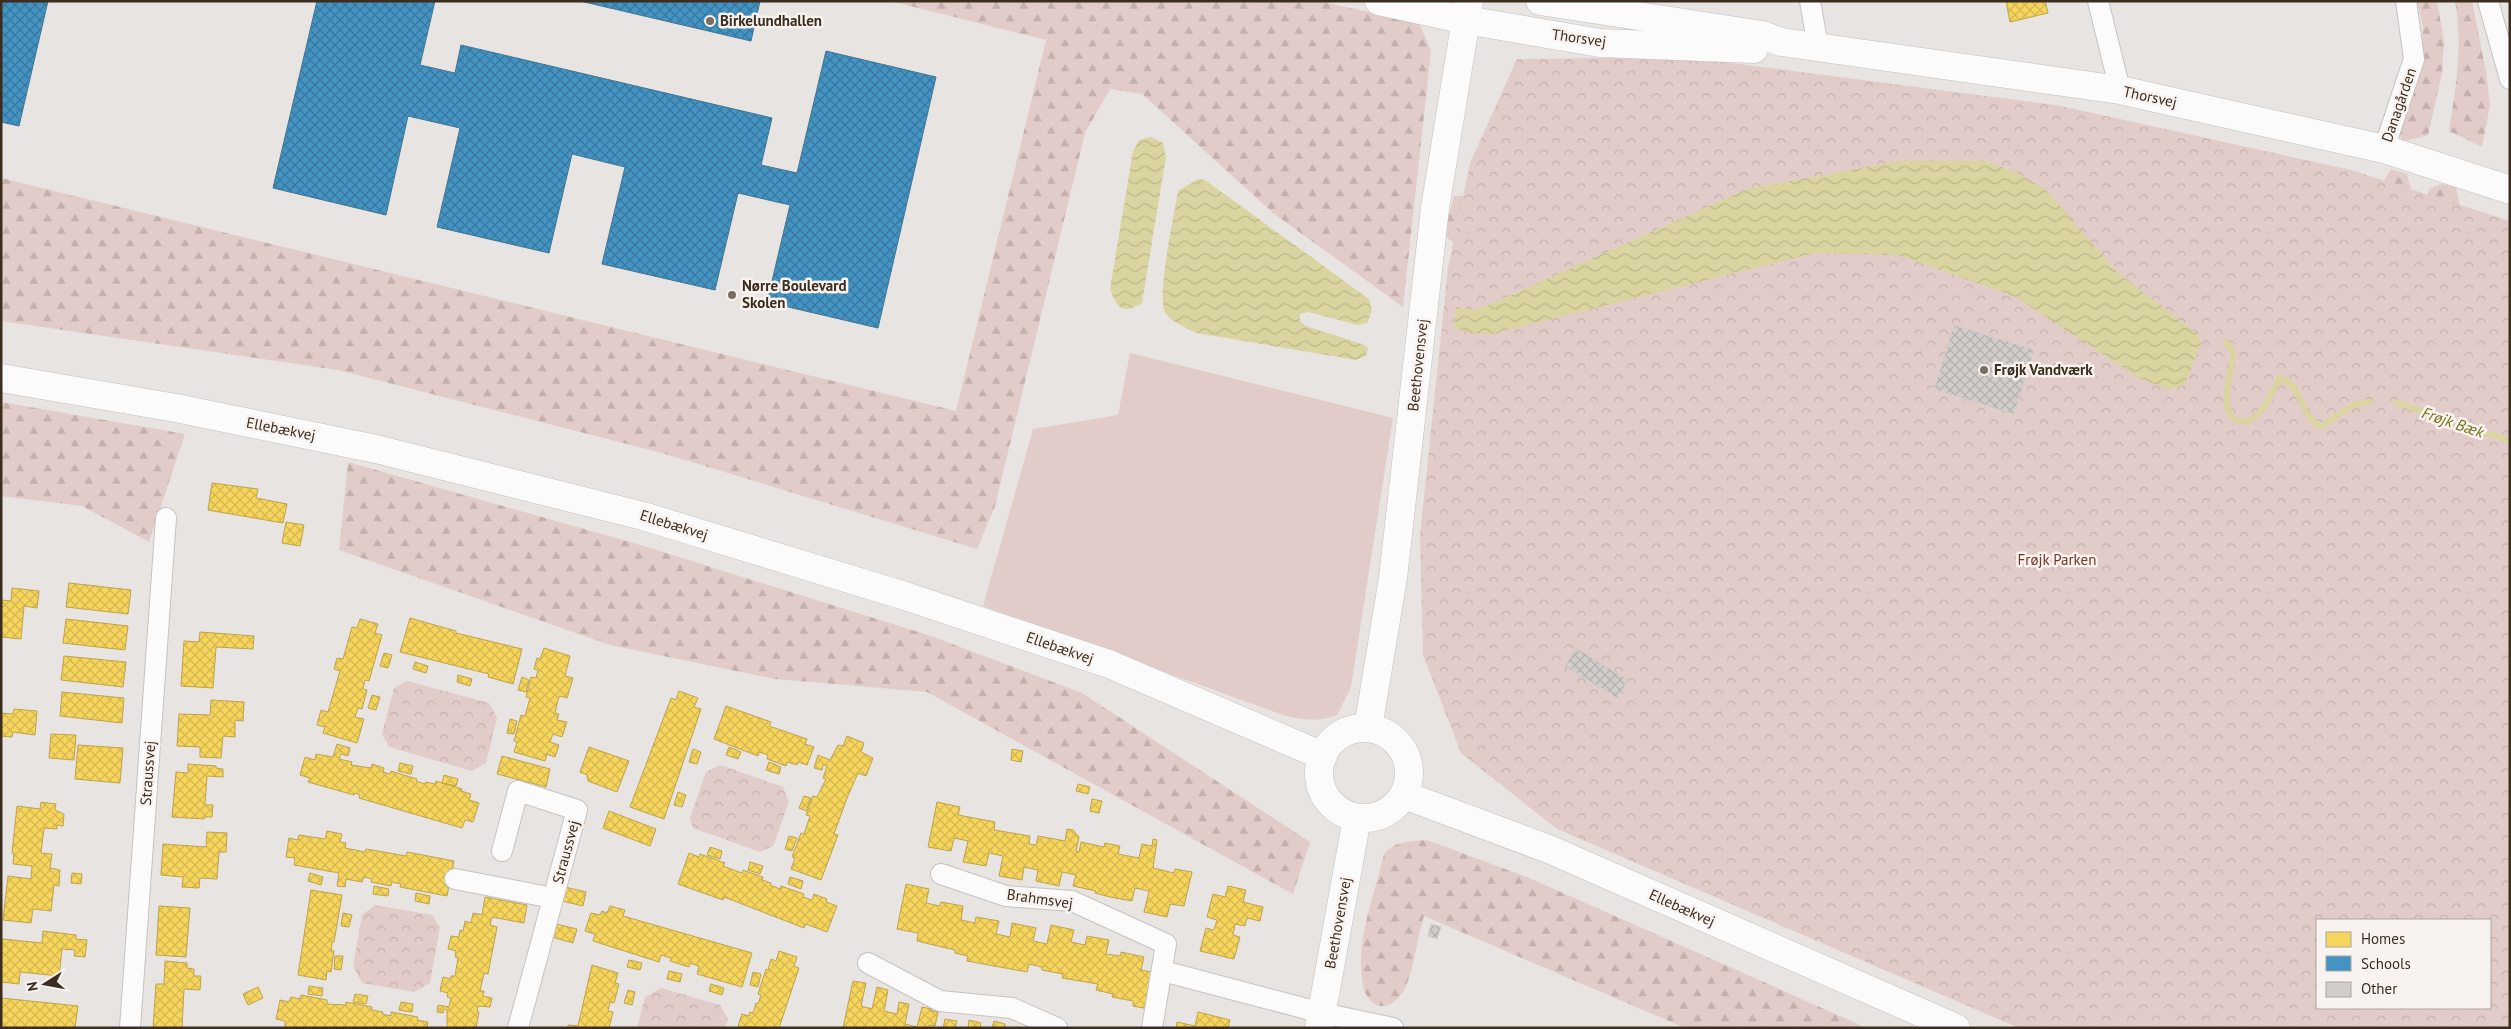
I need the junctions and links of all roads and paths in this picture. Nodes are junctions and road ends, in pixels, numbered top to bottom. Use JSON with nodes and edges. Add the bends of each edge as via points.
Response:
{"nodes":[{"id":1,"x":1379,"y":1,"type":"edge"},
{"id":2,"x":1540,"y":1,"type":"edge"},
{"id":3,"x":1810,"y":1,"type":"edge"},
{"id":4,"x":2098,"y":1,"type":"edge"},
{"id":5,"x":2406,"y":1,"type":"edge"},
{"id":6,"x":2488,"y":1,"type":"edge"},
{"id":7,"x":1467,"y":10,"type":"edge"},
{"id":8,"x":1781,"y":42,"type":"junction"},
{"id":9,"x":1818,"y":47,"type":"junction"},
{"id":10,"x":2510,"y":79,"type":"edge"},
{"id":11,"x":2120,"y":90,"type":"junction"},
{"id":12,"x":2384,"y":149,"type":"junction"},
{"id":13,"x":2510,"y":190,"type":"edge"},
{"id":14,"x":1,"y":378,"type":"edge"},
{"id":15,"x":166,"y":518,"type":"dead end"},
{"id":16,"x":1368,"y":728,"type":"junction"},
{"id":17,"x":1323,"y":756,"type":"junction"},
{"id":18,"x":1404,"y":795,"type":"junction"},
{"id":19,"x":1357,"y":818,"type":"junction"},
{"id":20,"x":502,"y":851,"type":"dead end"},
{"id":21,"x":941,"y":874,"type":"dead end"},
{"id":22,"x":455,"y":879,"type":"dead end"},
{"id":23,"x":553,"y":898,"type":"junction"},
{"id":24,"x":868,"y":963,"type":"dead end"},
{"id":25,"x":1163,"y":970,"type":"junction"},
{"id":26,"x":1320,"y":1020,"type":"edge"},
{"id":27,"x":130,"y":1028,"type":"edge"},
{"id":28,"x":518,"y":1028,"type":"edge"},
{"id":29,"x":1057,"y":1028,"type":"edge"},
{"id":30,"x":1152,"y":1028,"type":"edge"},
{"id":31,"x":1393,"y":1028,"type":"edge"},
{"id":32,"x":1956,"y":1028,"type":"edge"}],
"edges":[{"from":1,"to":7,"type":"street","name":"Thorsvej"},
{"from":2,"to":8,"type":"street","name":"Thorsvej","via":[[1762,35]]},
{"from":3,"to":9,"type":"street"},
{"from":4,"to":11,"type":"street"},
{"from":5,"to":12,"type":"street","name":"Danagården","via":[[2414,59]]},
{"from":6,"to":10,"type":"street"},
{"from":7,"to":8,"type":"street","name":"Thorsvej","via":[[1600,43],[1759,49]]},
{"from":7,"to":16,"type":"street","name":"Beethovensvej","via":[[1435,208],[1393,578]]},
{"from":8,"to":9,"type":"street","name":"Thorsvej"},
{"from":9,"to":11,"type":"street","name":"Thorsvej"},
{"from":11,"to":12,"type":"street","name":"Thorsvej"},
{"from":12,"to":13,"type":"street","name":"Thorsvej"},
{"from":14,"to":17,"type":"street","name":"Ellebækvej","via":[[176,408],[376,449],[643,516],[902,595],[1109,664]]},
{"from":15,"to":27,"type":"street","name":"Straussvej"},
{"from":16,"to":17,"type":"street","via":[[1354,729],[1341,735]]},
{"from":16,"to":18,"type":"street","via":[[1395,740],[1404,751],[1409,780]]},
{"from":17,"to":19,"type":"street","via":[[1319,772],[1329,802]]},
{"from":18,"to":19,"type":"street","via":[[1384,814]]},
{"from":18,"to":32,"type":"street","name":"Ellebækvej","via":[[1551,850]]},
{"from":19,"to":26,"type":"street","name":"Beethovensvej"},
{"from":20,"to":23,"type":"street","name":"Straussvej","via":[[518,791],[577,810]]},
{"from":21,"to":25,"type":"street","name":"Brahmsvej","via":[[1006,896],[1072,901],[1166,944]]},
{"from":22,"to":23,"type":"street","name":"Straussvej"},
{"from":23,"to":28,"type":"street","name":"Straussvej"},
{"from":24,"to":29,"type":"street","via":[[940,1001],[1012,1008]]},
{"from":25,"to":26,"type":"street"},
{"from":25,"to":30,"type":"street","name":"Brahmsvej"},
{"from":26,"to":31,"type":"street"}]}
